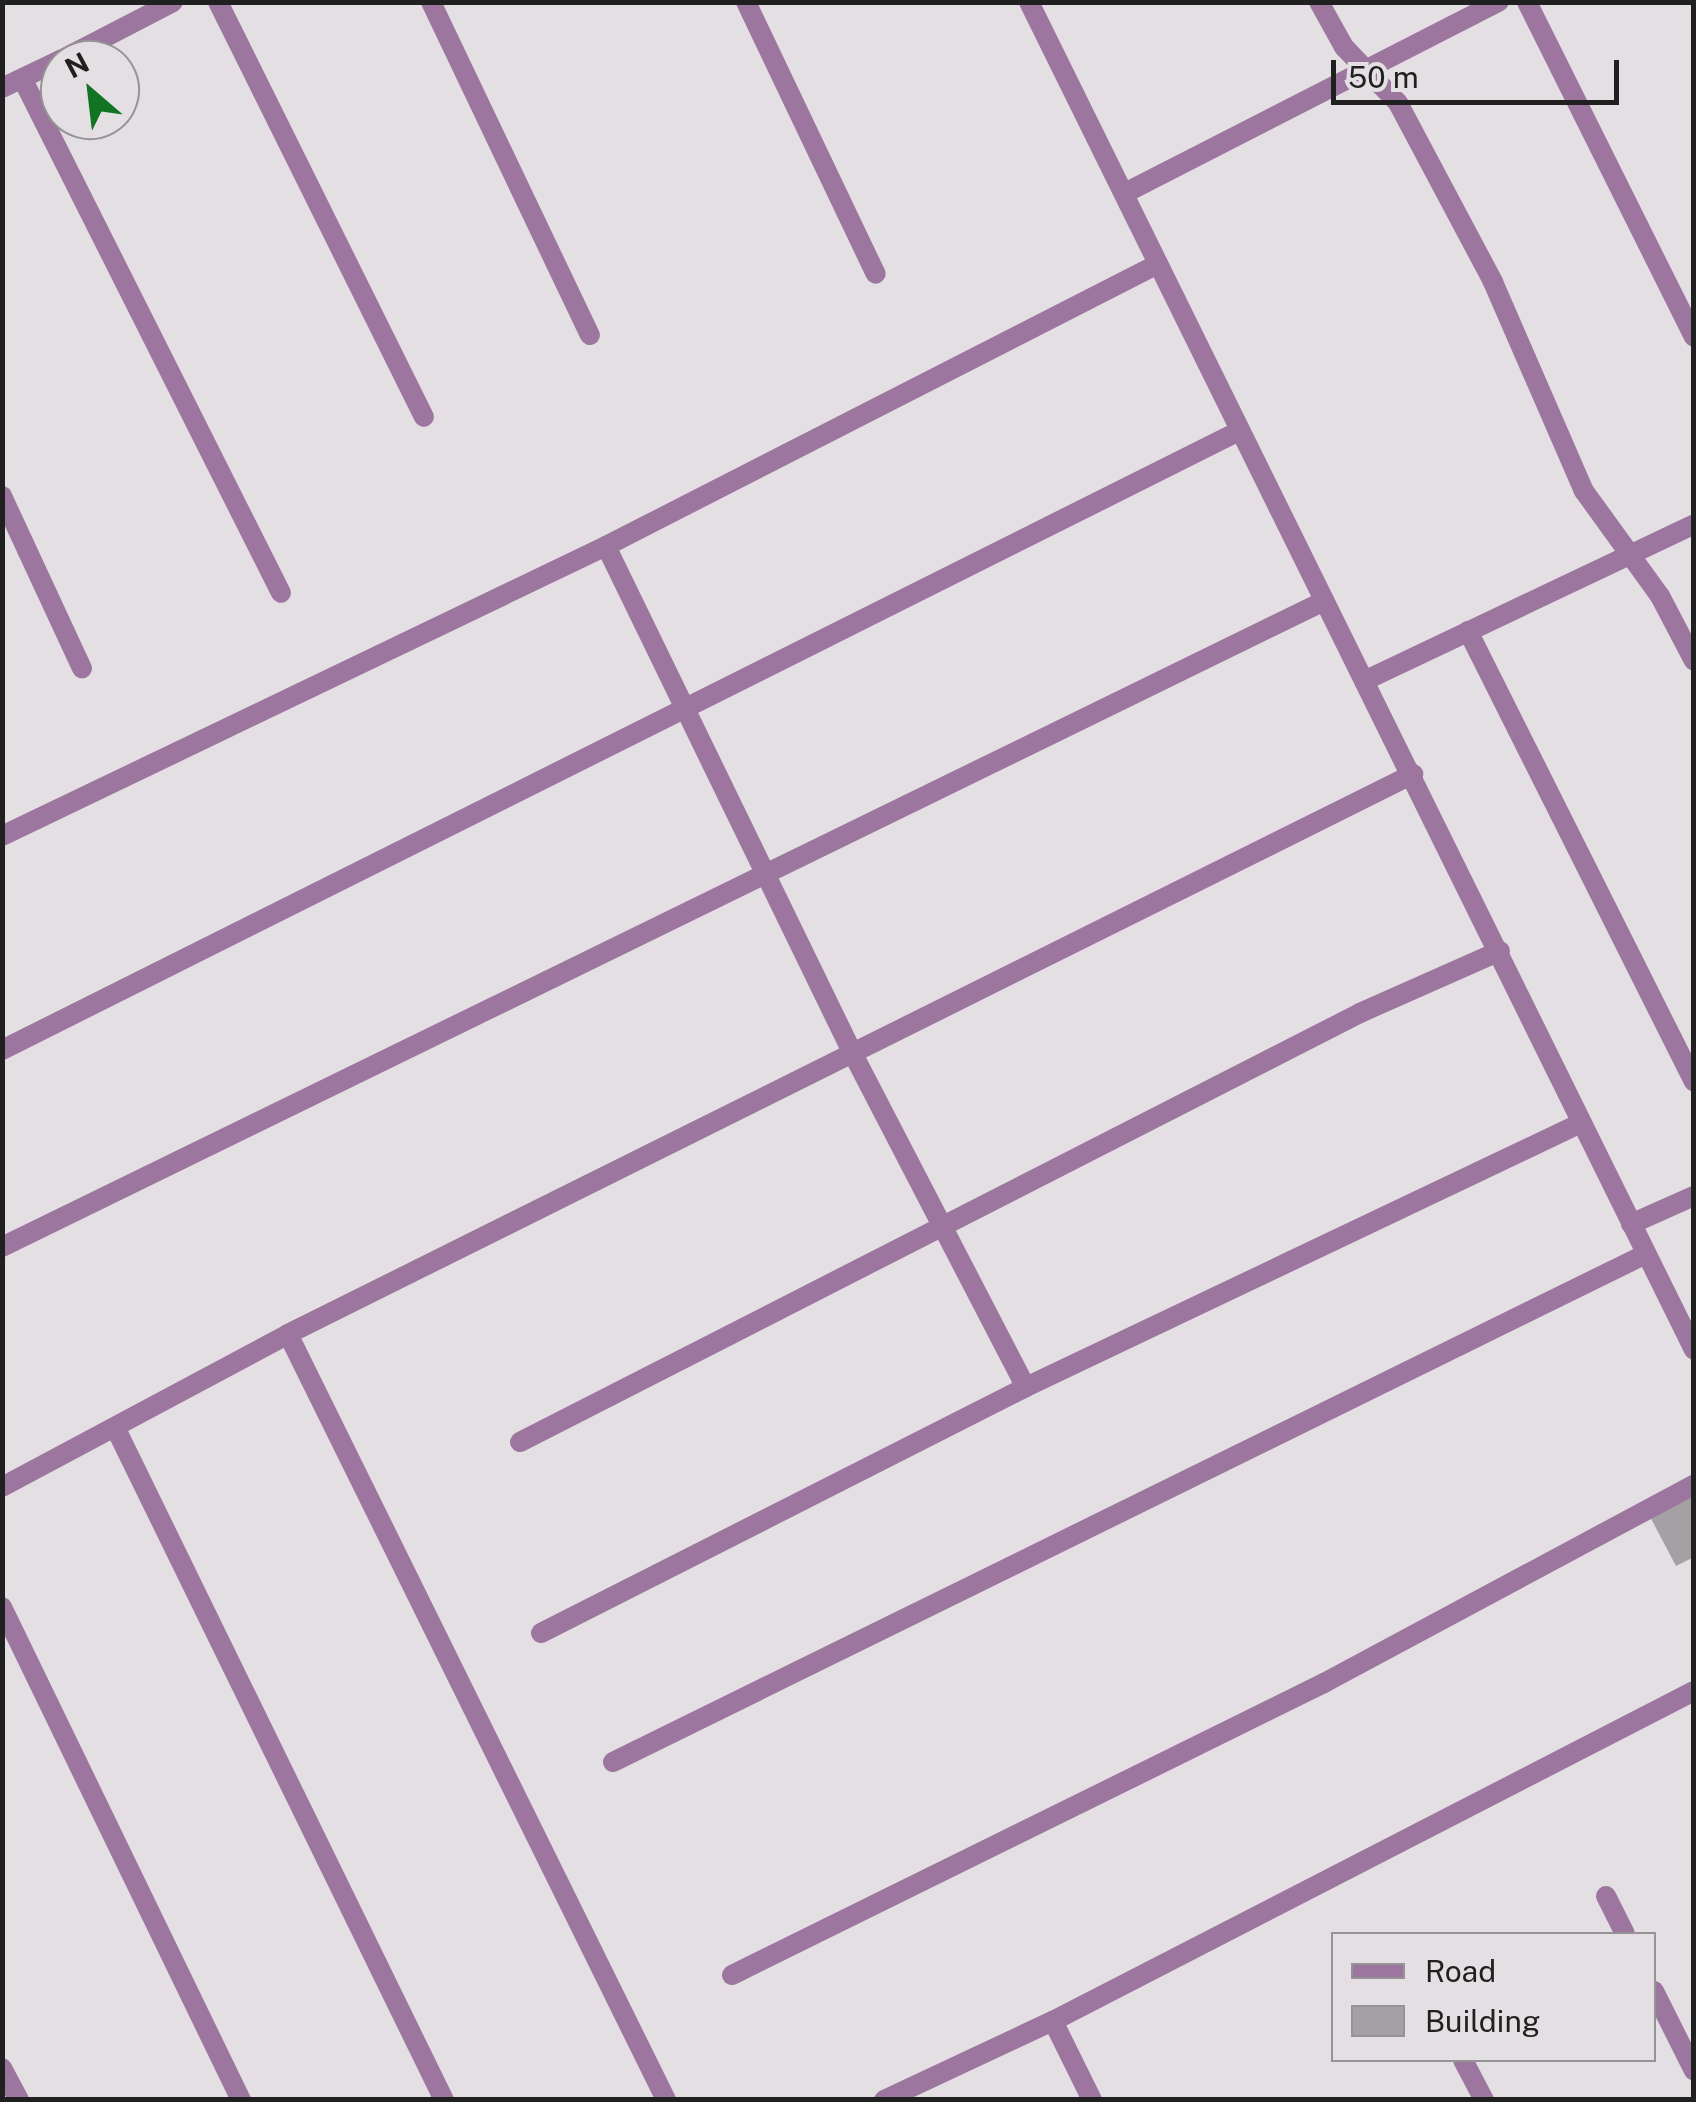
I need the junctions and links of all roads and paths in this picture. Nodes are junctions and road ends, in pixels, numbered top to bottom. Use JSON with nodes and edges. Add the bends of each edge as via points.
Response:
{"nodes":[{"id":1,"x":218,"y":2,"type":"edge"},
{"id":2,"x":431,"y":2,"type":"edge"},
{"id":3,"x":746,"y":2,"type":"edge"},
{"id":4,"x":1029,"y":2,"type":"edge"},
{"id":5,"x":1319,"y":2,"type":"edge"},
{"id":6,"x":1499,"y":2,"type":"edge"},
{"id":7,"x":1527,"y":2,"type":"edge"},
{"id":8,"x":161,"y":5,"type":"edge"},
{"id":9,"x":97,"y":40,"type":"edge"},
{"id":10,"x":1367,"y":67,"type":"junction"},
{"id":11,"x":40,"y":71,"type":"edge"},
{"id":12,"x":23,"y":80,"type":"junction"},
{"id":13,"x":2,"y":88,"type":"edge"},
{"id":14,"x":1124,"y":193,"type":"junction"},
{"id":15,"x":1158,"y":264,"type":"junction"},
{"id":16,"x":876,"y":274,"type":"dead end"},
{"id":17,"x":590,"y":334,"type":"dead end"},
{"id":18,"x":1694,"y":337,"type":"edge"},
{"id":19,"x":424,"y":417,"type":"dead end"},
{"id":20,"x":1238,"y":431,"type":"junction"},
{"id":21,"x":2,"y":496,"type":"edge"},
{"id":22,"x":1694,"y":524,"type":"edge"},
{"id":23,"x":606,"y":546,"type":"junction"},
{"id":24,"x":1625,"y":555,"type":"junction"},
{"id":25,"x":281,"y":594,"type":"dead end"},
{"id":26,"x":1324,"y":600,"type":"junction"},
{"id":27,"x":1468,"y":630,"type":"junction"},
{"id":28,"x":1694,"y":661,"type":"edge"},
{"id":29,"x":82,"y":668,"type":"dead end"},
{"id":30,"x":1364,"y":681,"type":"junction"},
{"id":31,"x":682,"y":706,"type":"junction"},
{"id":32,"x":1413,"y":774,"type":"junction"},
{"id":33,"x":2,"y":836,"type":"edge"},
{"id":34,"x":766,"y":879,"type":"junction"},
{"id":35,"x":1500,"y":951,"type":"junction"},
{"id":36,"x":2,"y":1050,"type":"edge"},
{"id":37,"x":852,"y":1052,"type":"junction"},
{"id":38,"x":1694,"y":1082,"type":"edge"},
{"id":39,"x":1581,"y":1123,"type":"junction"},
{"id":40,"x":1694,"y":1196,"type":"edge"},
{"id":41,"x":1630,"y":1224,"type":"junction"},
{"id":42,"x":942,"y":1229,"type":"junction"},
{"id":43,"x":2,"y":1247,"type":"edge"},
{"id":44,"x":1644,"y":1255,"type":"junction"},
{"id":45,"x":288,"y":1334,"type":"junction"},
{"id":46,"x":1694,"y":1350,"type":"edge"},
{"id":47,"x":1026,"y":1388,"type":"junction"},
{"id":48,"x":115,"y":1427,"type":"junction"},
{"id":49,"x":520,"y":1442,"type":"dead end"},
{"id":50,"x":1694,"y":1485,"type":"edge"},
{"id":51,"x":2,"y":1487,"type":"edge"},
{"id":52,"x":2,"y":1607,"type":"edge"},
{"id":53,"x":540,"y":1632,"type":"dead end"},
{"id":54,"x":1694,"y":1690,"type":"edge"},
{"id":55,"x":614,"y":1762,"type":"dead end"},
{"id":56,"x":1606,"y":1896,"type":"dead end"},
{"id":57,"x":1624,"y":1932,"type":"edge"},
{"id":58,"x":732,"y":1976,"type":"dead end"},
{"id":59,"x":1656,"y":1995,"type":"edge"},
{"id":60,"x":1052,"y":2021,"type":"junction"},
{"id":61,"x":1464,"y":2062,"type":"edge"},
{"id":62,"x":2,"y":2068,"type":"edge"},
{"id":63,"x":1694,"y":2071,"type":"edge"},
{"id":64,"x":19,"y":2100,"type":"edge"},
{"id":65,"x":241,"y":2100,"type":"edge"},
{"id":66,"x":444,"y":2100,"type":"edge"},
{"id":67,"x":666,"y":2100,"type":"edge"},
{"id":68,"x":884,"y":2100,"type":"edge"},
{"id":69,"x":1092,"y":2100,"type":"edge"},
{"id":70,"x":1484,"y":2100,"type":"edge"}],
"edges":[{"from":1,"to":19,"type":"street"},
{"from":2,"to":17,"type":"street"},
{"from":3,"to":16,"type":"street"},
{"from":4,"to":14,"type":"street"},
{"from":5,"to":10,"type":"street","via":[[1344,47]]},
{"from":6,"to":10,"type":"street"},
{"from":7,"to":18,"type":"street"},
{"from":8,"to":9,"type":"street"},
{"from":10,"to":14,"type":"street"},
{"from":10,"to":24,"type":"street","via":[[1398,103],[1476,250],[1584,491]]},
{"from":11,"to":12,"type":"street"},
{"from":12,"to":13,"type":"street"},
{"from":12,"to":25,"type":"street"},
{"from":14,"to":15,"type":"street"},
{"from":15,"to":20,"type":"street"},
{"from":15,"to":23,"type":"street"},
{"from":20,"to":26,"type":"street"},
{"from":20,"to":31,"type":"street"},
{"from":21,"to":29,"type":"street"},
{"from":22,"to":24,"type":"street"},
{"from":23,"to":31,"type":"street"},
{"from":23,"to":33,"type":"street"},
{"from":24,"to":27,"type":"street"},
{"from":24,"to":28,"type":"street","via":[[1660,596]]},
{"from":26,"to":30,"type":"street"},
{"from":26,"to":34,"type":"street"},
{"from":27,"to":30,"type":"street"},
{"from":27,"to":38,"type":"street"},
{"from":30,"to":32,"type":"street"},
{"from":31,"to":34,"type":"street"},
{"from":31,"to":36,"type":"street"},
{"from":32,"to":35,"type":"street"},
{"from":32,"to":37,"type":"street"},
{"from":34,"to":37,"type":"street"},
{"from":34,"to":43,"type":"street"},
{"from":35,"to":39,"type":"street"},
{"from":35,"to":42,"type":"street","via":[[1360,1014]]},
{"from":37,"to":42,"type":"street"},
{"from":37,"to":45,"type":"street"},
{"from":39,"to":41,"type":"street"},
{"from":39,"to":47,"type":"street"},
{"from":40,"to":41,"type":"street"},
{"from":41,"to":44,"type":"street"},
{"from":42,"to":47,"type":"street"},
{"from":42,"to":49,"type":"street"},
{"from":44,"to":46,"type":"street"},
{"from":44,"to":55,"type":"street"},
{"from":45,"to":48,"type":"street"},
{"from":45,"to":67,"type":"street"},
{"from":47,"to":53,"type":"street"},
{"from":48,"to":51,"type":"street"},
{"from":48,"to":66,"type":"street"},
{"from":50,"to":58,"type":"street","via":[[1324,1683]]},
{"from":52,"to":65,"type":"street"},
{"from":54,"to":60,"type":"street"},
{"from":56,"to":57,"type":"street"},
{"from":59,"to":63,"type":"street"},
{"from":60,"to":68,"type":"street"},
{"from":60,"to":69,"type":"street"},
{"from":61,"to":70,"type":"street"},
{"from":62,"to":64,"type":"street"}]}
